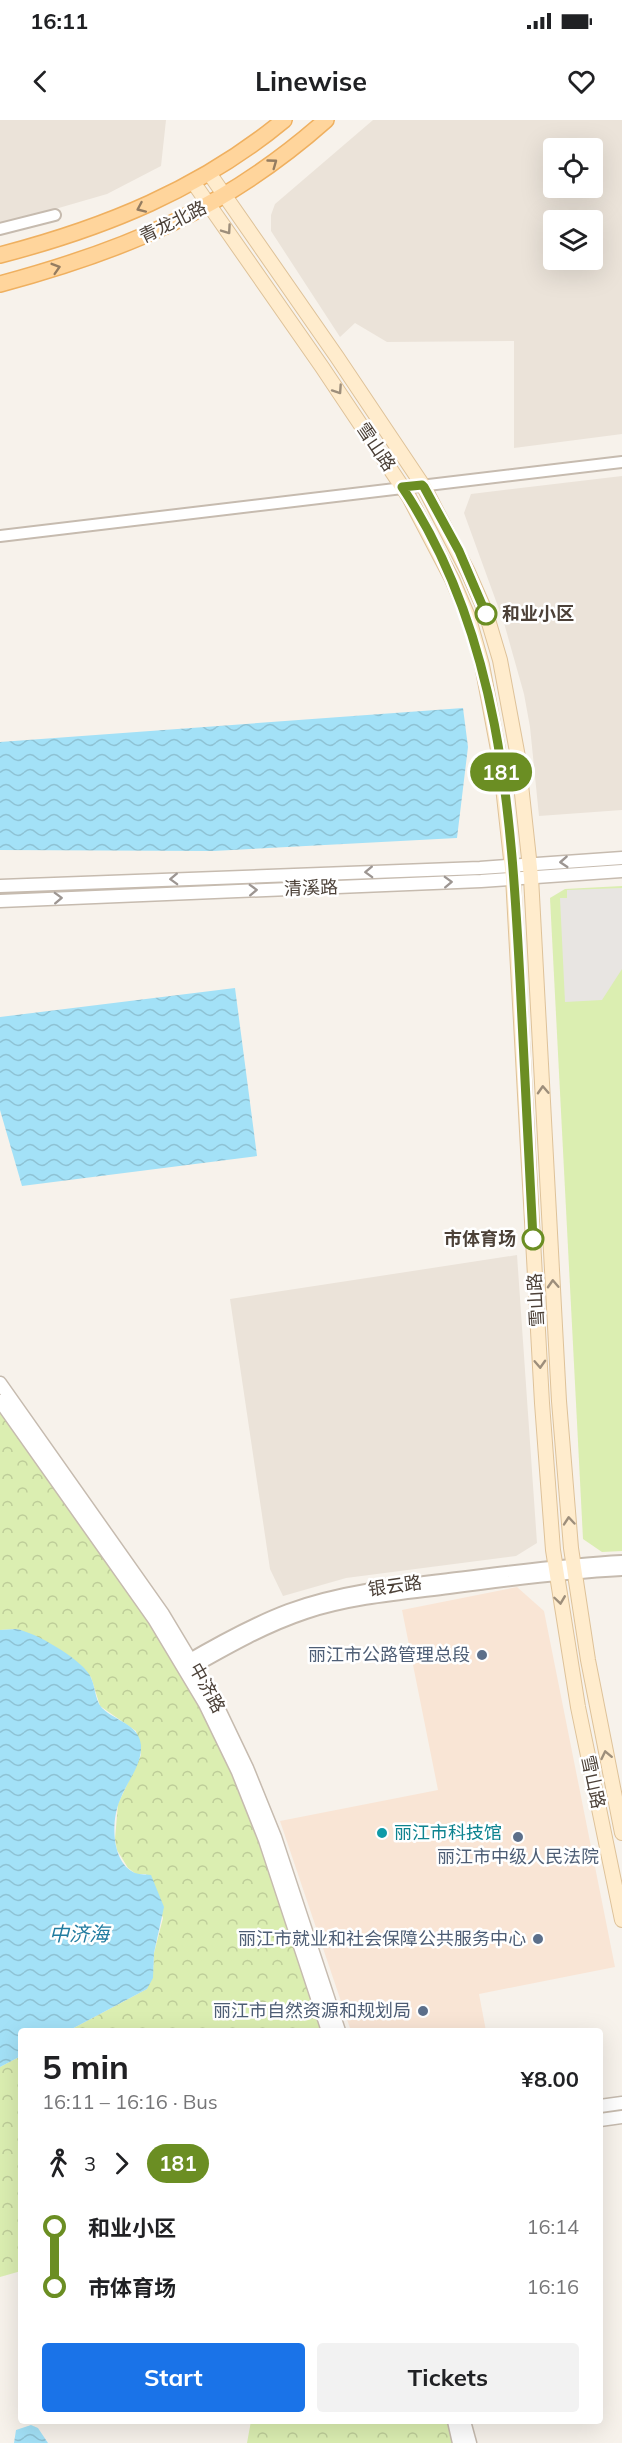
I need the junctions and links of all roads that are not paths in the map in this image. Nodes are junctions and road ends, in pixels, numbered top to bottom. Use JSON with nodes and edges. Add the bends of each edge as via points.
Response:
{"nodes":[{"id":1,"x":284,"y":120,"type":"edge"},
{"id":2,"x":326,"y":120,"type":"edge"},
{"id":3,"x":209,"y":173,"type":"junction"},
{"id":4,"x":193,"y":182,"type":"junction"},
{"id":5,"x":225,"y":196,"type":"junction"},
{"id":6,"x":209,"y":205,"type":"junction"},
{"id":7,"x":55,"y":215,"type":"dead end"},
{"id":8,"x":0,"y":229,"type":"edge"},
{"id":9,"x":0,"y":255,"type":"edge"},
{"id":10,"x":0,"y":284,"type":"edge"},
{"id":11,"x":622,"y":454,"type":"edge"},
{"id":12,"x":622,"y":462,"type":"edge"},
{"id":13,"x":422,"y":485,"type":"junction"},
{"id":14,"x":402,"y":487,"type":"junction"},
{"id":15,"x":0,"y":536,"type":"edge"},
{"id":16,"x":622,"y":858,"type":"edge"},
{"id":17,"x":531,"y":871,"type":"junction"},
{"id":18,"x":622,"y":871,"type":"edge"},
{"id":19,"x":513,"y":872,"type":"junction"},
{"id":20,"x":0,"y":886,"type":"edge"},
{"id":21,"x":0,"y":901,"type":"edge"},
{"id":22,"x":0,"y":1383,"type":"edge"},
{"id":23,"x":0,"y":1401,"type":"edge"},
{"id":24,"x":622,"y":1561,"type":"edge"},
{"id":25,"x":574,"y":1569,"type":"junction"},
{"id":26,"x":622,"y":1570,"type":"edge"},
{"id":27,"x":556,"y":1571,"type":"junction"},
{"id":28,"x":186,"y":1667,"type":"junction"},
{"id":29,"x":622,"y":1833,"type":"edge"},
{"id":30,"x":622,"y":1920,"type":"edge"},
{"id":31,"x":327,"y":2028,"type":"edge"},
{"id":32,"x":338,"y":2028,"type":"edge"},
{"id":33,"x":622,"y":2103,"type":"edge"},
{"id":34,"x":603,"y":2106,"type":"edge"},
{"id":35,"x":622,"y":2117,"type":"edge"},
{"id":36,"x":603,"y":2120,"type":"edge"},
{"id":37,"x":455,"y":2424,"type":"edge"},
{"id":38,"x":465,"y":2424,"type":"edge"},
{"id":39,"x":459,"y":2443,"type":"edge"},
{"id":40,"x":470,"y":2443,"type":"edge"}],
"edges":[{"from":1,"to":3,"type":"main road","name":"青龙北路"},
{"from":5,"to":2,"type":"main road","name":"青龙北路","one_way":true,"via":[[273,164]]},
{"from":3,"to":4,"type":"main road","name":"青龙北路"},
{"from":3,"to":5,"type":"main road","name":"雪山路"},
{"from":4,"to":6,"type":"main road","name":"雪山路"},
{"from":4,"to":9,"type":"main road","name":"青龙北路","one_way":true,"via":[[126,215]]},
{"from":5,"to":6,"type":"main road","name":"青龙北路"},
{"from":5,"to":13,"type":"main road","name":"雪山路"},
{"from":10,"to":6,"type":"main road","name":"青龙北路","one_way":true,"via":[[125,244]]},
{"from":6,"to":14,"type":"main road","name":"雪山路","one_way":true},
{"from":7,"to":8,"type":"street"},
{"from":11,"to":13,"type":"street","via":[[448,477]]},
{"from":12,"to":13,"type":"street"},
{"from":13,"to":14,"type":"street"},
{"from":13,"to":17,"type":"main road","name":"雪山路","via":[[468,572],[493,637],[512,718]]},
{"from":14,"to":15,"type":"street"},
{"from":14,"to":19,"type":"main road","name":"雪山路","via":[[442,559],[476,642],[496,732]]},
{"from":16,"to":17,"type":"street","name":"清溪路","one_way":true},
{"from":17,"to":18,"type":"street","name":"清溪路"},
{"from":17,"to":19,"type":"street","name":"清溪路"},
{"from":25,"to":17,"type":"main road","name":"雪山路","one_way":true,"via":[[560,1401]]},
{"from":19,"to":20,"type":"street","name":"清溪路","one_way":true},
{"from":21,"to":19,"type":"street","name":"清溪路","one_way":true},
{"from":19,"to":27,"type":"main road","name":"雪山路","one_way":true,"via":[[542,1403]]},
{"from":22,"to":28,"type":"street","name":"中济路","via":[[149,1595]]},
{"from":23,"to":28,"type":"street","name":"中济路"},
{"from":24,"to":25,"type":"street","name":"银云路"},
{"from":25,"to":26,"type":"street","name":"银云路"},
{"from":25,"to":27,"type":"street","name":"银云路"},
{"from":29,"to":25,"type":"main road","name":"雪山路","one_way":true},
{"from":27,"to":28,"type":"street","name":"银云路","via":[[372,1588],[324,1599],[250,1626]]},
{"from":27,"to":30,"type":"main road","name":"雪山路","one_way":true,"via":[[578,1707]]},
{"from":28,"to":31,"type":"street","name":"中济路","via":[[252,1806]]},
{"from":28,"to":32,"type":"street","name":"中济路","via":[[233,1737],[261,1802]]},
{"from":33,"to":34,"type":"street"},
{"from":35,"to":36,"type":"street"},
{"from":37,"to":39,"type":"street"},
{"from":38,"to":40,"type":"street"}]}
